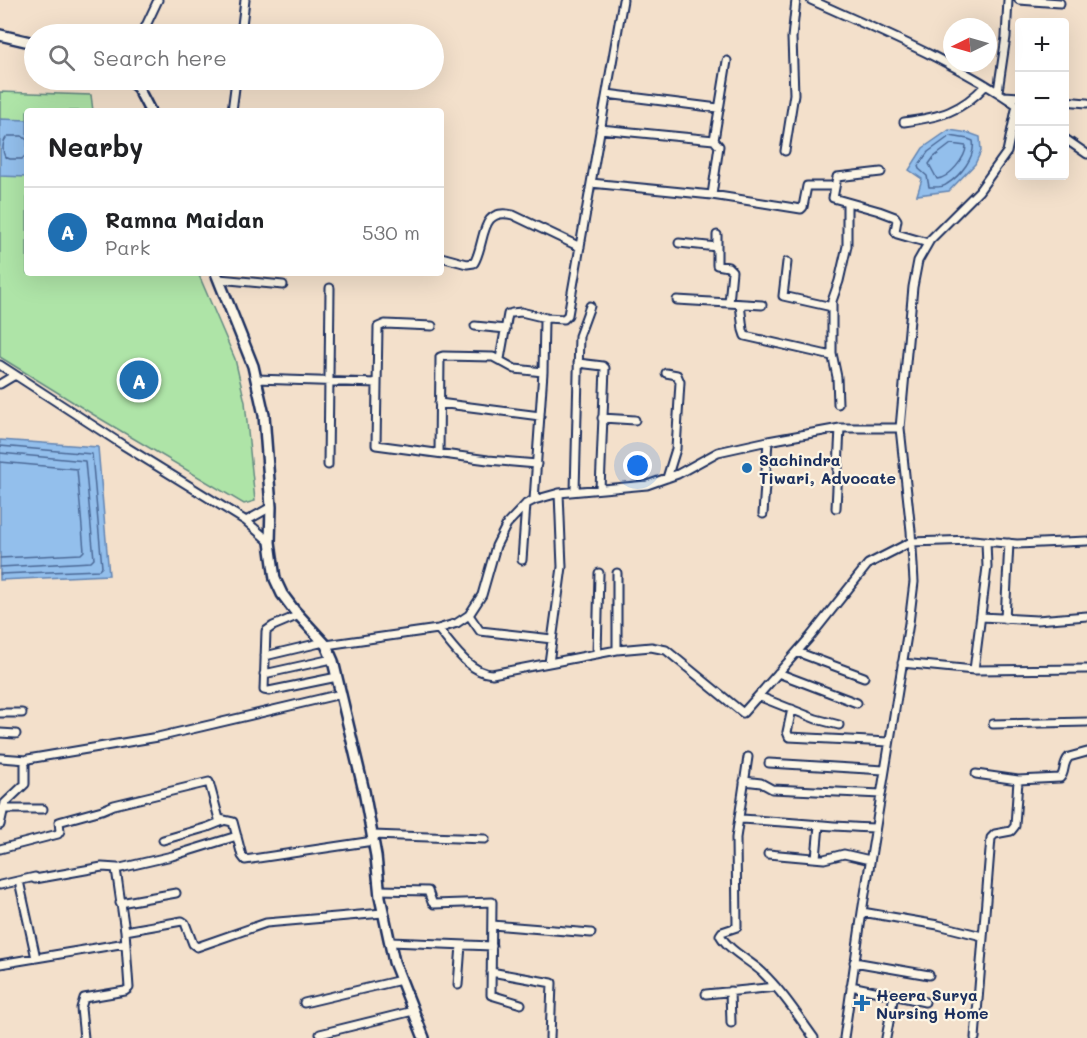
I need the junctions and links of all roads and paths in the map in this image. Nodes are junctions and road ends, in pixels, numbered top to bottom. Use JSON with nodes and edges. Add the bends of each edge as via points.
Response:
{"nodes":[{"id":1,"x":158,"y":0,"type":"edge"},
{"id":2,"x":245,"y":0,"type":"edge"},
{"id":3,"x":624,"y":0,"type":"edge"},
{"id":4,"x":796,"y":0,"type":"edge"},
{"id":5,"x":811,"y":0,"type":"edge"},
{"id":6,"x":1008,"y":0,"type":"edge"},
{"id":7,"x":1019,"y":0,"type":"edge"},
{"id":8,"x":1060,"y":3,"type":"dead end"},
{"id":9,"x":147,"y":24,"type":"edge"},
{"id":10,"x":242,"y":24,"type":"edge"},
{"id":11,"x":0,"y":35,"type":"edge"},
{"id":12,"x":24,"y":41,"type":"edge"},
{"id":13,"x":727,"y":61,"type":"dead end"},
{"id":14,"x":986,"y":85,"type":"junction"},
{"id":15,"x":139,"y":90,"type":"edge"},
{"id":16,"x":235,"y":90,"type":"edge"},
{"id":17,"x":1001,"y":93,"type":"junction"},
{"id":18,"x":607,"y":94,"type":"junction"},
{"id":19,"x":1015,"y":101,"type":"edge"},
{"id":20,"x":1069,"y":101,"type":"edge"},
{"id":21,"x":1087,"y":103,"type":"edge"},
{"id":22,"x":148,"y":108,"type":"edge"},
{"id":23,"x":232,"y":108,"type":"edge"},
{"id":24,"x":718,"y":108,"type":"junction"},
{"id":25,"x":1015,"y":119,"type":"edge"},
{"id":26,"x":904,"y":122,"type":"dead end"},
{"id":27,"x":600,"y":129,"type":"junction"},
{"id":28,"x":714,"y":140,"type":"junction"},
{"id":29,"x":1069,"y":141,"type":"edge"},
{"id":30,"x":785,"y":151,"type":"dead end"},
{"id":31,"x":1087,"y":154,"type":"edge"},
{"id":32,"x":881,"y":172,"type":"dead end"},
{"id":33,"x":591,"y":183,"type":"junction"},
{"id":34,"x":834,"y":186,"type":"junction"},
{"id":35,"x":712,"y":195,"type":"junction"},
{"id":36,"x":847,"y":203,"type":"junction"},
{"id":37,"x":717,"y":235,"type":"dead end"},
{"id":38,"x":679,"y":243,"type":"dead end"},
{"id":39,"x":928,"y":243,"type":"junction"},
{"id":40,"x":717,"y":247,"type":"junction"},
{"id":41,"x":580,"y":248,"type":"junction"},
{"id":42,"x":444,"y":258,"type":"edge"},
{"id":43,"x":787,"y":262,"type":"dead end"},
{"id":44,"x":218,"y":276,"type":"edge"},
{"id":45,"x":283,"y":285,"type":"dead end"},
{"id":46,"x":330,"y":288,"type":"dead end"},
{"id":47,"x":677,"y":300,"type":"dead end"},
{"id":48,"x":729,"y":303,"type":"junction"},
{"id":49,"x":740,"y":304,"type":"junction"},
{"id":50,"x":762,"y":304,"type":"dead end"},
{"id":51,"x":590,"y":306,"type":"dead end"},
{"id":52,"x":832,"y":306,"type":"junction"},
{"id":53,"x":546,"y":318,"type":"junction"},
{"id":54,"x":432,"y":326,"type":"dead end"},
{"id":55,"x":475,"y":326,"type":"dead end"},
{"id":56,"x":506,"y":329,"type":"junction"},
{"id":57,"x":832,"y":356,"type":"junction"},
{"id":58,"x":500,"y":359,"type":"junction"},
{"id":59,"x":579,"y":363,"type":"junction"},
{"id":60,"x":0,"y":365,"type":"edge"},
{"id":61,"x":543,"y":372,"type":"junction"},
{"id":62,"x":666,"y":373,"type":"dead end"},
{"id":63,"x":15,"y":375,"type":"junction"},
{"id":64,"x":256,"y":379,"type":"junction"},
{"id":65,"x":329,"y":383,"type":"junction"},
{"id":66,"x":377,"y":383,"type":"junction"},
{"id":67,"x":0,"y":384,"type":"edge"},
{"id":68,"x":439,"y":403,"type":"junction"},
{"id":69,"x":838,"y":404,"type":"dead end"},
{"id":70,"x":540,"y":416,"type":"junction"},
{"id":71,"x":602,"y":418,"type":"junction"},
{"id":72,"x":635,"y":420,"type":"dead end"},
{"id":73,"x":840,"y":428,"type":"junction"},
{"id":74,"x":900,"y":428,"type":"junction"},
{"id":75,"x":768,"y":441,"type":"junction"},
{"id":76,"x":439,"y":453,"type":"junction"},
{"id":77,"x":537,"y":464,"type":"junction"},
{"id":78,"x":328,"y":465,"type":"dead end"},
{"id":79,"x":667,"y":478,"type":"junction"},
{"id":80,"x":600,"y":489,"type":"junction"},
{"id":81,"x":575,"y":491,"type":"junction"},
{"id":82,"x":558,"y":493,"type":"junction"},
{"id":83,"x":534,"y":500,"type":"junction"},
{"id":84,"x":526,"y":504,"type":"junction"},
{"id":85,"x":271,"y":507,"type":"junction"},
{"id":86,"x":836,"y":508,"type":"dead end"},
{"id":87,"x":763,"y":514,"type":"dead end"},
{"id":88,"x":246,"y":521,"type":"junction"},
{"id":89,"x":986,"y":541,"type":"junction"},
{"id":90,"x":1087,"y":541,"type":"edge"},
{"id":91,"x":270,"y":542,"type":"junction"},
{"id":92,"x":912,"y":542,"type":"junction"},
{"id":93,"x":1009,"y":543,"type":"junction"},
{"id":94,"x":522,"y":560,"type":"dead end"},
{"id":95,"x":599,"y":573,"type":"dead end"},
{"id":96,"x":617,"y":573,"type":"dead end"},
{"id":97,"x":299,"y":615,"type":"junction"},
{"id":98,"x":469,"y":615,"type":"junction"},
{"id":99,"x":1087,"y":616,"type":"edge"},
{"id":100,"x":981,"y":617,"type":"junction"},
{"id":101,"x":1005,"y":620,"type":"junction"},
{"id":102,"x":438,"y":629,"type":"junction"},
{"id":103,"x":552,"y":639,"type":"junction"},
{"id":104,"x":325,"y":643,"type":"junction"},
{"id":105,"x":618,"y":650,"type":"junction"},
{"id":106,"x":797,"y":652,"type":"junction"},
{"id":107,"x":597,"y":654,"type":"junction"},
{"id":108,"x":265,"y":656,"type":"junction"},
{"id":109,"x":332,"y":659,"type":"junction"},
{"id":110,"x":549,"y":663,"type":"junction"},
{"id":111,"x":902,"y":663,"type":"junction"},
{"id":112,"x":1087,"y":669,"type":"edge"},
{"id":113,"x":974,"y":670,"type":"junction"},
{"id":114,"x":778,"y":673,"type":"junction"},
{"id":115,"x":264,"y":674,"type":"junction"},
{"id":116,"x":336,"y":677,"type":"junction"},
{"id":117,"x":864,"y":677,"type":"dead end"},
{"id":118,"x":341,"y":694,"type":"junction"},
{"id":119,"x":758,"y":696,"type":"junction"},
{"id":120,"x":857,"y":703,"type":"dead end"},
{"id":121,"x":792,"y":709,"type":"junction"},
{"id":122,"x":0,"y":713,"type":"edge"},
{"id":123,"x":22,"y":713,"type":"dead end"},
{"id":124,"x":1087,"y":722,"type":"edge"},
{"id":125,"x":993,"y":724,"type":"dead end"},
{"id":126,"x":839,"y":725,"type":"dead end"},
{"id":127,"x":0,"y":733,"type":"edge"},
{"id":128,"x":16,"y":734,"type":"dead end"},
{"id":129,"x":889,"y":742,"type":"junction"},
{"id":130,"x":1087,"y":752,"type":"edge"},
{"id":131,"x":1,"y":758,"type":"edge"},
{"id":132,"x":748,"y":758,"type":"dead end"},
{"id":133,"x":27,"y":760,"type":"junction"},
{"id":134,"x":769,"y":763,"type":"dead end"},
{"id":135,"x":884,"y":770,"type":"junction"},
{"id":136,"x":976,"y":774,"type":"dead end"},
{"id":137,"x":1018,"y":780,"type":"junction"},
{"id":138,"x":744,"y":781,"type":"junction"},
{"id":139,"x":881,"y":794,"type":"junction"},
{"id":140,"x":2,"y":809,"type":"edge"},
{"id":141,"x":43,"y":809,"type":"dead end"},
{"id":142,"x":739,"y":819,"type":"junction"},
{"id":143,"x":223,"y":821,"type":"junction"},
{"id":144,"x":0,"y":825,"type":"edge"},
{"id":145,"x":819,"y":825,"type":"junction"},
{"id":146,"x":875,"y":828,"type":"junction"},
{"id":147,"x":237,"y":836,"type":"junction"},
{"id":148,"x":372,"y":838,"type":"junction"},
{"id":149,"x":485,"y":839,"type":"dead end"},
{"id":150,"x":163,"y":840,"type":"dead end"},
{"id":151,"x":0,"y":849,"type":"edge"},
{"id":152,"x":768,"y":854,"type":"dead end"},
{"id":153,"x":816,"y":858,"type":"junction"},
{"id":154,"x":870,"y":860,"type":"junction"},
{"id":155,"x":117,"y":868,"type":"junction"},
{"id":156,"x":19,"y":880,"type":"junction"},
{"id":157,"x":0,"y":885,"type":"edge"},
{"id":158,"x":379,"y":890,"type":"junction"},
{"id":159,"x":176,"y":893,"type":"dead end"},
{"id":160,"x":120,"y":903,"type":"junction"},
{"id":161,"x":862,"y":912,"type":"junction"},
{"id":162,"x":383,"y":913,"type":"junction"},
{"id":163,"x":492,"y":925,"type":"junction"},
{"id":164,"x":124,"y":931,"type":"junction"},
{"id":165,"x":591,"y":933,"type":"dead end"},
{"id":166,"x":982,"y":936,"type":"junction"},
{"id":167,"x":390,"y":942,"type":"junction"},
{"id":168,"x":126,"y":943,"type":"junction"},
{"id":169,"x":461,"y":945,"type":"junction"},
{"id":170,"x":492,"y":946,"type":"junction"},
{"id":171,"x":36,"y":958,"type":"junction"},
{"id":172,"x":854,"y":962,"type":"junction"},
{"id":173,"x":0,"y":964,"type":"edge"},
{"id":174,"x":491,"y":972,"type":"junction"},
{"id":175,"x":929,"y":975,"type":"dead end"},
{"id":176,"x":401,"y":980,"type":"junction"},
{"id":177,"x":458,"y":985,"type":"dead end"},
{"id":178,"x":851,"y":986,"type":"junction"},
{"id":179,"x":776,"y":987,"type":"junction"},
{"id":180,"x":730,"y":992,"type":"junction"},
{"id":181,"x":706,"y":993,"type":"dead end"},
{"id":182,"x":894,"y":995,"type":"junction"},
{"id":183,"x":925,"y":1002,"type":"dead end"},
{"id":184,"x":304,"y":1003,"type":"dead end"},
{"id":185,"x":521,"y":1004,"type":"dead end"},
{"id":186,"x":413,"y":1011,"type":"junction"},
{"id":187,"x":731,"y":1023,"type":"dead end"},
{"id":188,"x":320,"y":1034,"type":"dead end"},
{"id":189,"x":84,"y":1038,"type":"edge"},
{"id":190,"x":424,"y":1038,"type":"edge"},
{"id":191,"x":550,"y":1038,"type":"edge"},
{"id":192,"x":814,"y":1038,"type":"edge"},
{"id":193,"x":844,"y":1038,"type":"edge"},
{"id":194,"x":886,"y":1038,"type":"edge"},
{"id":195,"x":975,"y":1038,"type":"edge"}],
"edges":[{"from":1,"to":9,"type":"street"},
{"from":2,"to":10,"type":"street"},
{"from":3,"to":18,"type":"street"},
{"from":4,"to":30,"type":"street","via":[[792,38],[794,94]]},
{"from":5,"to":14,"type":"street","via":[[920,49]]},
{"from":6,"to":17,"type":"street"},
{"from":7,"to":8,"type":"street"},
{"from":11,"to":12,"type":"street"},
{"from":13,"to":24,"type":"street"},
{"from":14,"to":17,"type":"street"},
{"from":14,"to":26,"type":"street","via":[[958,109]]},
{"from":15,"to":22,"type":"street"},
{"from":16,"to":23,"type":"street"},
{"from":17,"to":19,"type":"street"},
{"from":18,"to":24,"type":"street"},
{"from":18,"to":27,"type":"street"},
{"from":20,"to":21,"type":"street"},
{"from":24,"to":28,"type":"street"},
{"from":25,"to":39,"type":"street","via":[[1007,152],[979,191]]},
{"from":27,"to":28,"type":"street"},
{"from":27,"to":33,"type":"street"},
{"from":28,"to":35,"type":"street","via":[[719,146]]},
{"from":29,"to":31,"type":"street"},
{"from":32,"to":34,"type":"street","via":[[838,177]]},
{"from":33,"to":35,"type":"street"},
{"from":33,"to":41,"type":"street"},
{"from":34,"to":35,"type":"street","via":[[807,186],[801,209]]},
{"from":34,"to":36,"type":"street","via":[[833,198]]},
{"from":36,"to":39,"type":"street","via":[[895,217],[897,234]]},
{"from":36,"to":52,"type":"street","via":[[847,246]]},
{"from":37,"to":40,"type":"street"},
{"from":38,"to":40,"type":"street"},
{"from":39,"to":74,"type":"street","via":[[918,261],[913,287]]},
{"from":40,"to":48,"type":"street","via":[[717,265],[732,271]]},
{"from":41,"to":42,"type":"street","via":[[513,215],[501,213],[488,221],[474,263]]},
{"from":41,"to":53,"type":"street","via":[[567,317]]},
{"from":43,"to":52,"type":"street","via":[[783,296]]},
{"from":44,"to":45,"type":"street"},
{"from":44,"to":64,"type":"street"},
{"from":46,"to":65,"type":"street"},
{"from":47,"to":48,"type":"street"},
{"from":48,"to":49,"type":"street"},
{"from":49,"to":50,"type":"street"},
{"from":49,"to":57,"type":"street","via":[[746,336]]},
{"from":51,"to":59,"type":"street","via":[[580,330]]},
{"from":52,"to":57,"type":"street"},
{"from":53,"to":56,"type":"street","via":[[521,312],[510,314]]},
{"from":53,"to":61,"type":"street"},
{"from":54,"to":66,"type":"street","via":[[379,326]]},
{"from":55,"to":56,"type":"street"},
{"from":56,"to":58,"type":"street"},
{"from":57,"to":69,"type":"street"},
{"from":58,"to":61,"type":"street","via":[[515,369]]},
{"from":58,"to":68,"type":"street","via":[[440,357]]},
{"from":59,"to":71,"type":"street","via":[[605,367]]},
{"from":59,"to":81,"type":"street"},
{"from":60,"to":63,"type":"street"},
{"from":61,"to":70,"type":"street"},
{"from":62,"to":79,"type":"street","via":[[677,375],[680,382],[676,449]]},
{"from":63,"to":67,"type":"street"},
{"from":63,"to":88,"type":"street"},
{"from":64,"to":65,"type":"street"},
{"from":64,"to":85,"type":"street","via":[[264,415]]},
{"from":65,"to":66,"type":"street"},
{"from":65,"to":78,"type":"street"},
{"from":66,"to":76,"type":"street","via":[[376,445]]},
{"from":68,"to":70,"type":"street"},
{"from":68,"to":76,"type":"street"},
{"from":70,"to":77,"type":"street"},
{"from":71,"to":72,"type":"street"},
{"from":71,"to":80,"type":"street"},
{"from":73,"to":74,"type":"street"},
{"from":73,"to":75,"type":"street"},
{"from":73,"to":86,"type":"street"},
{"from":74,"to":92,"type":"street"},
{"from":75,"to":79,"type":"street","via":[[718,452]]},
{"from":75,"to":87,"type":"street"},
{"from":76,"to":77,"type":"street"},
{"from":77,"to":83,"type":"street"},
{"from":79,"to":80,"type":"street","via":[[647,485]]},
{"from":80,"to":81,"type":"street"},
{"from":81,"to":82,"type":"street"},
{"from":82,"to":83,"type":"street"},
{"from":82,"to":103,"type":"street","via":[[562,567]]},
{"from":83,"to":84,"type":"street"},
{"from":84,"to":94,"type":"street"},
{"from":84,"to":98,"type":"street","via":[[507,524],[496,546],[482,595]]},
{"from":85,"to":88,"type":"street"},
{"from":85,"to":91,"type":"street"},
{"from":88,"to":91,"type":"street"},
{"from":89,"to":92,"type":"street"},
{"from":89,"to":93,"type":"street"},
{"from":89,"to":100,"type":"street"},
{"from":90,"to":93,"type":"street"},
{"from":91,"to":97,"type":"street","via":[[275,579]]},
{"from":92,"to":106,"type":"street","via":[[868,564]]},
{"from":92,"to":111,"type":"street","via":[[914,582]]},
{"from":93,"to":101,"type":"street"},
{"from":95,"to":107,"type":"street"},
{"from":96,"to":105,"type":"street"},
{"from":97,"to":104,"type":"street"},
{"from":97,"to":108,"type":"street","via":[[268,629]]},
{"from":98,"to":102,"type":"street"},
{"from":98,"to":103,"type":"street","via":[[480,631]]},
{"from":99,"to":101,"type":"street"},
{"from":100,"to":101,"type":"street"},
{"from":100,"to":113,"type":"street"},
{"from":102,"to":104,"type":"street"},
{"from":102,"to":110,"type":"street","via":[[474,669],[484,674]]},
{"from":103,"to":110,"type":"street"},
{"from":104,"to":108,"type":"street"},
{"from":104,"to":109,"type":"street"},
{"from":105,"to":107,"type":"street"},
{"from":105,"to":119,"type":"street","via":[[666,650],[743,713]]},
{"from":106,"to":114,"type":"street"},
{"from":106,"to":117,"type":"street"},
{"from":107,"to":110,"type":"street"},
{"from":108,"to":115,"type":"street"},
{"from":109,"to":115,"type":"street"},
{"from":109,"to":116,"type":"street"},
{"from":111,"to":113,"type":"street"},
{"from":111,"to":129,"type":"street"},
{"from":112,"to":113,"type":"street"},
{"from":114,"to":119,"type":"street"},
{"from":114,"to":120,"type":"street"},
{"from":115,"to":116,"type":"street","via":[[266,691]]},
{"from":116,"to":118,"type":"street"},
{"from":118,"to":133,"type":"street","via":[[158,737]]},
{"from":118,"to":148,"type":"street"},
{"from":119,"to":121,"type":"street"},
{"from":121,"to":126,"type":"street"},
{"from":121,"to":129,"type":"street","via":[[789,737]]},
{"from":122,"to":123,"type":"street"},
{"from":124,"to":125,"type":"street"},
{"from":127,"to":128,"type":"street"},
{"from":129,"to":135,"type":"street"},
{"from":130,"to":137,"type":"street","via":[[1069,757],[1060,778]]},
{"from":131,"to":133,"type":"street"},
{"from":132,"to":138,"type":"street"},
{"from":133,"to":140,"type":"street","via":[[25,784]]},
{"from":134,"to":135,"type":"street"},
{"from":135,"to":139,"type":"street"},
{"from":136,"to":137,"type":"street"},
{"from":137,"to":166,"type":"street","via":[[1015,826],[1011,831],[995,834],[989,843]]},
{"from":138,"to":139,"type":"street","via":[[772,789]]},
{"from":138,"to":142,"type":"street"},
{"from":139,"to":146,"type":"street"},
{"from":140,"to":141,"type":"street"},
{"from":140,"to":144,"type":"street"},
{"from":142,"to":145,"type":"street"},
{"from":142,"to":179,"type":"street","via":[[737,927],[720,935]]},
{"from":143,"to":147,"type":"street","via":[[232,821]]},
{"from":143,"to":150,"type":"street"},
{"from":143,"to":151,"type":"street","via":[[218,818],[208,782],[62,821],[58,834]]},
{"from":145,"to":146,"type":"street"},
{"from":145,"to":153,"type":"street"},
{"from":146,"to":154,"type":"street"},
{"from":147,"to":148,"type":"street","via":[[245,860]]},
{"from":147,"to":155,"type":"street"},
{"from":148,"to":149,"type":"street"},
{"from":148,"to":158,"type":"street"},
{"from":152,"to":153,"type":"street"},
{"from":153,"to":154,"type":"street","via":[[844,854]]},
{"from":154,"to":161,"type":"street"},
{"from":155,"to":156,"type":"street"},
{"from":155,"to":160,"type":"street"},
{"from":156,"to":157,"type":"street"},
{"from":156,"to":171,"type":"street"},
{"from":158,"to":162,"type":"street"},
{"from":158,"to":163,"type":"street","via":[[428,891],[434,904],[491,902]]},
{"from":159,"to":160,"type":"street"},
{"from":160,"to":164,"type":"street"},
{"from":161,"to":166,"type":"street"},
{"from":161,"to":172,"type":"street"},
{"from":162,"to":164,"type":"street","via":[[266,923],[196,947],[182,921]]},
{"from":162,"to":167,"type":"street"},
{"from":163,"to":165,"type":"street"},
{"from":163,"to":170,"type":"street"},
{"from":164,"to":168,"type":"street"},
{"from":166,"to":195,"type":"street"},
{"from":167,"to":169,"type":"street"},
{"from":167,"to":176,"type":"street"},
{"from":168,"to":171,"type":"street"},
{"from":168,"to":189,"type":"street","via":[[129,988],[84,998]]},
{"from":169,"to":170,"type":"street"},
{"from":169,"to":177,"type":"street"},
{"from":170,"to":174,"type":"street"},
{"from":171,"to":173,"type":"street"},
{"from":172,"to":175,"type":"street"},
{"from":172,"to":178,"type":"street"},
{"from":174,"to":185,"type":"street","via":[[491,996]]},
{"from":174,"to":191,"type":"street","via":[[552,982]]},
{"from":176,"to":184,"type":"street"},
{"from":176,"to":186,"type":"street"},
{"from":178,"to":182,"type":"street"},
{"from":178,"to":193,"type":"street"},
{"from":179,"to":180,"type":"street"},
{"from":179,"to":192,"type":"street"},
{"from":180,"to":181,"type":"street"},
{"from":180,"to":187,"type":"street"},
{"from":182,"to":183,"type":"street"},
{"from":182,"to":194,"type":"street"},
{"from":186,"to":188,"type":"street"},
{"from":186,"to":190,"type":"street"}]}
